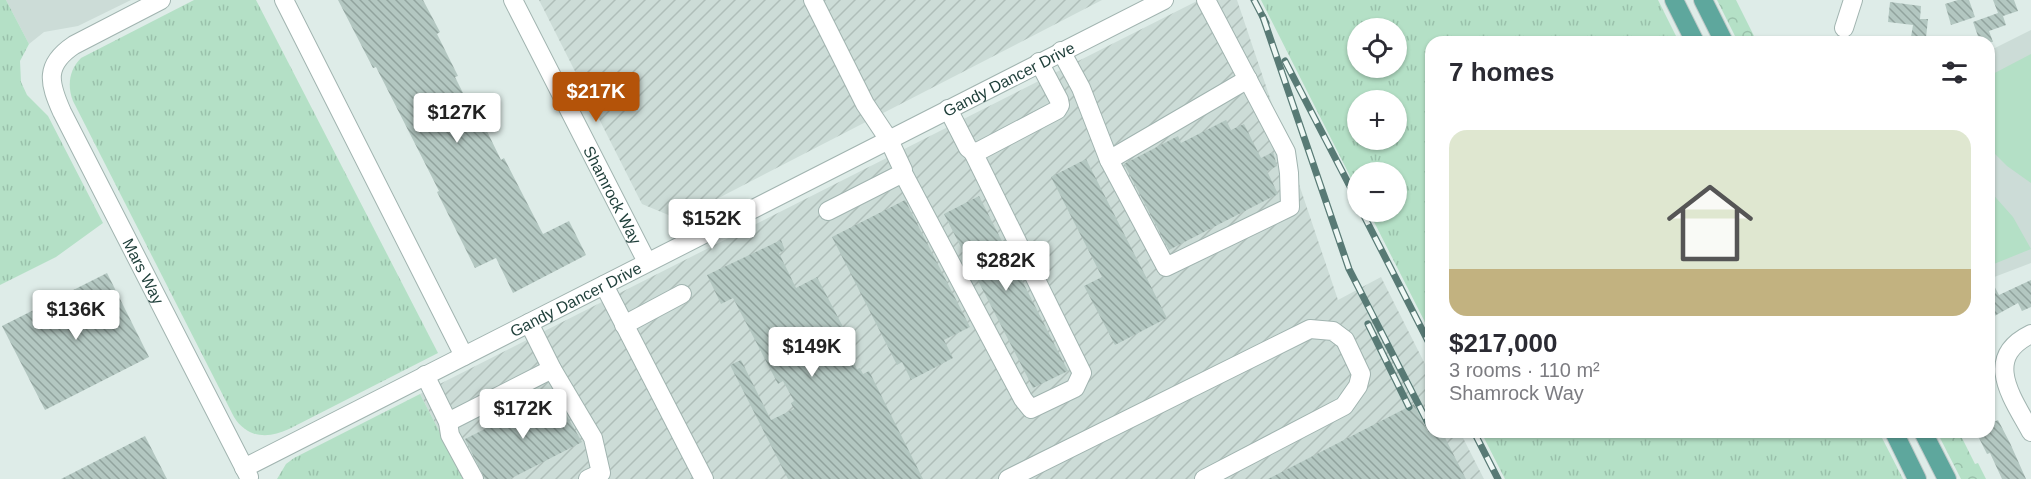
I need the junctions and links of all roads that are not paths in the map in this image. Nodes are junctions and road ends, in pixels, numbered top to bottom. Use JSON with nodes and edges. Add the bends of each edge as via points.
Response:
{"nodes":[{"id":1,"x":161,"y":0,"type":"edge"},
{"id":2,"x":284,"y":0,"type":"edge"},
{"id":3,"x":513,"y":0,"type":"edge"},
{"id":4,"x":813,"y":0,"type":"edge"},
{"id":5,"x":1164,"y":0,"type":"edge"},
{"id":6,"x":1206,"y":0,"type":"edge"},
{"id":7,"x":1674,"y":0,"type":"edge"},
{"id":8,"x":1702,"y":0,"type":"edge"},
{"id":9,"x":1853,"y":0,"type":"edge"},
{"id":10,"x":1844,"y":28,"type":"dead end"},
{"id":11,"x":1692,"y":36,"type":"edge"},
{"id":12,"x":1721,"y":36,"type":"edge"},
{"id":13,"x":1061,"y":51,"type":"junction"},
{"id":14,"x":1039,"y":62,"type":"junction"},
{"id":15,"x":1248,"y":79,"type":"junction"},
{"id":16,"x":948,"y":109,"type":"junction"},
{"id":17,"x":889,"y":140,"type":"junction"},
{"id":18,"x":973,"y":152,"type":"junction"},
{"id":19,"x":1109,"y":160,"type":"junction"},
{"id":20,"x":903,"y":172,"type":"junction"},
{"id":21,"x":828,"y":211,"type":"dead end"},
{"id":22,"x":647,"y":262,"type":"junction"},
{"id":23,"x":604,"y":285,"type":"junction"},
{"id":24,"x":682,"y":294,"type":"dead end"},
{"id":25,"x":529,"y":323,"type":"junction"},
{"id":26,"x":624,"y":325,"type":"junction"},
{"id":27,"x":2031,"y":334,"type":"edge"},
{"id":28,"x":464,"y":356,"type":"junction"},
{"id":29,"x":552,"y":369,"type":"junction"},
{"id":30,"x":425,"y":375,"type":"junction"},
{"id":31,"x":448,"y":422,"type":"junction"},
{"id":32,"x":2031,"y":432,"type":"edge"},
{"id":33,"x":1896,"y":438,"type":"edge"},
{"id":34,"x":1926,"y":438,"type":"edge"},
{"id":35,"x":247,"y":473,"type":"edge"},
{"id":36,"x":474,"y":479,"type":"edge"},
{"id":37,"x":588,"y":479,"type":"edge"},
{"id":38,"x":704,"y":479,"type":"edge"},
{"id":39,"x":1008,"y":479,"type":"edge"},
{"id":40,"x":1204,"y":479,"type":"edge"},
{"id":41,"x":1917,"y":479,"type":"edge"},
{"id":42,"x":1947,"y":479,"type":"edge"}],
"edges":[{"from":1,"to":35,"type":"street","name":"Mars Way","via":[[63,52],[55,61],[52,83],[63,112]]},
{"from":2,"to":28,"type":"street"},
{"from":3,"to":22,"type":"street","name":"Shamrock Way"},
{"from":4,"to":17,"type":"street","via":[[865,104]]},
{"from":5,"to":13,"type":"street","name":"Gandy Dancer Drive"},
{"from":6,"to":15,"type":"street"},
{"from":7,"to":11,"type":"main road"},
{"from":8,"to":12,"type":"main road"},
{"from":9,"to":10,"type":"street"},
{"from":13,"to":14,"type":"street","name":"Gandy Dancer Drive"},
{"from":13,"to":19,"type":"street","via":[[1081,88]]},
{"from":14,"to":16,"type":"street","name":"Gandy Dancer Drive"},
{"from":14,"to":18,"type":"street","via":[[1059,100],[1057,110]]},
{"from":15,"to":19,"type":"street"},
{"from":15,"to":19,"type":"street","via":[[1286,152],[1290,207],[1166,267]]},
{"from":16,"to":17,"type":"street","name":"Gandy Dancer Drive"},
{"from":16,"to":18,"type":"street"},
{"from":17,"to":20,"type":"street"},
{"from":17,"to":22,"type":"street","name":"Gandy Dancer Drive"},
{"from":18,"to":20,"type":"street","via":[[1082,373],[1075,388],[1031,409]]},
{"from":20,"to":21,"type":"street"},
{"from":22,"to":23,"type":"street","name":"Gandy Dancer Drive"},
{"from":23,"to":25,"type":"street","name":"Gandy Dancer Drive"},
{"from":23,"to":26,"type":"street"},
{"from":24,"to":26,"type":"street"},
{"from":25,"to":28,"type":"street","name":"Gandy Dancer Drive"},
{"from":25,"to":29,"type":"street"},
{"from":26,"to":38,"type":"street"},
{"from":27,"to":32,"type":"street","via":[[2006,353],[2004,372],[2011,395]]},
{"from":28,"to":30,"type":"street","name":"Gandy Dancer Drive"},
{"from":29,"to":31,"type":"street"},
{"from":29,"to":37,"type":"street","via":[[593,438],[601,473]]},
{"from":30,"to":31,"type":"street"},
{"from":30,"to":35,"type":"street","name":"Gandy Dancer Drive"},
{"from":31,"to":36,"type":"street","via":[[450,435]]},
{"from":33,"to":41,"type":"main road"},
{"from":34,"to":42,"type":"main road"},
{"from":39,"to":40,"type":"street","via":[[1310,329],[1332,331],[1345,340],[1361,374],[1344,406]]}]}
